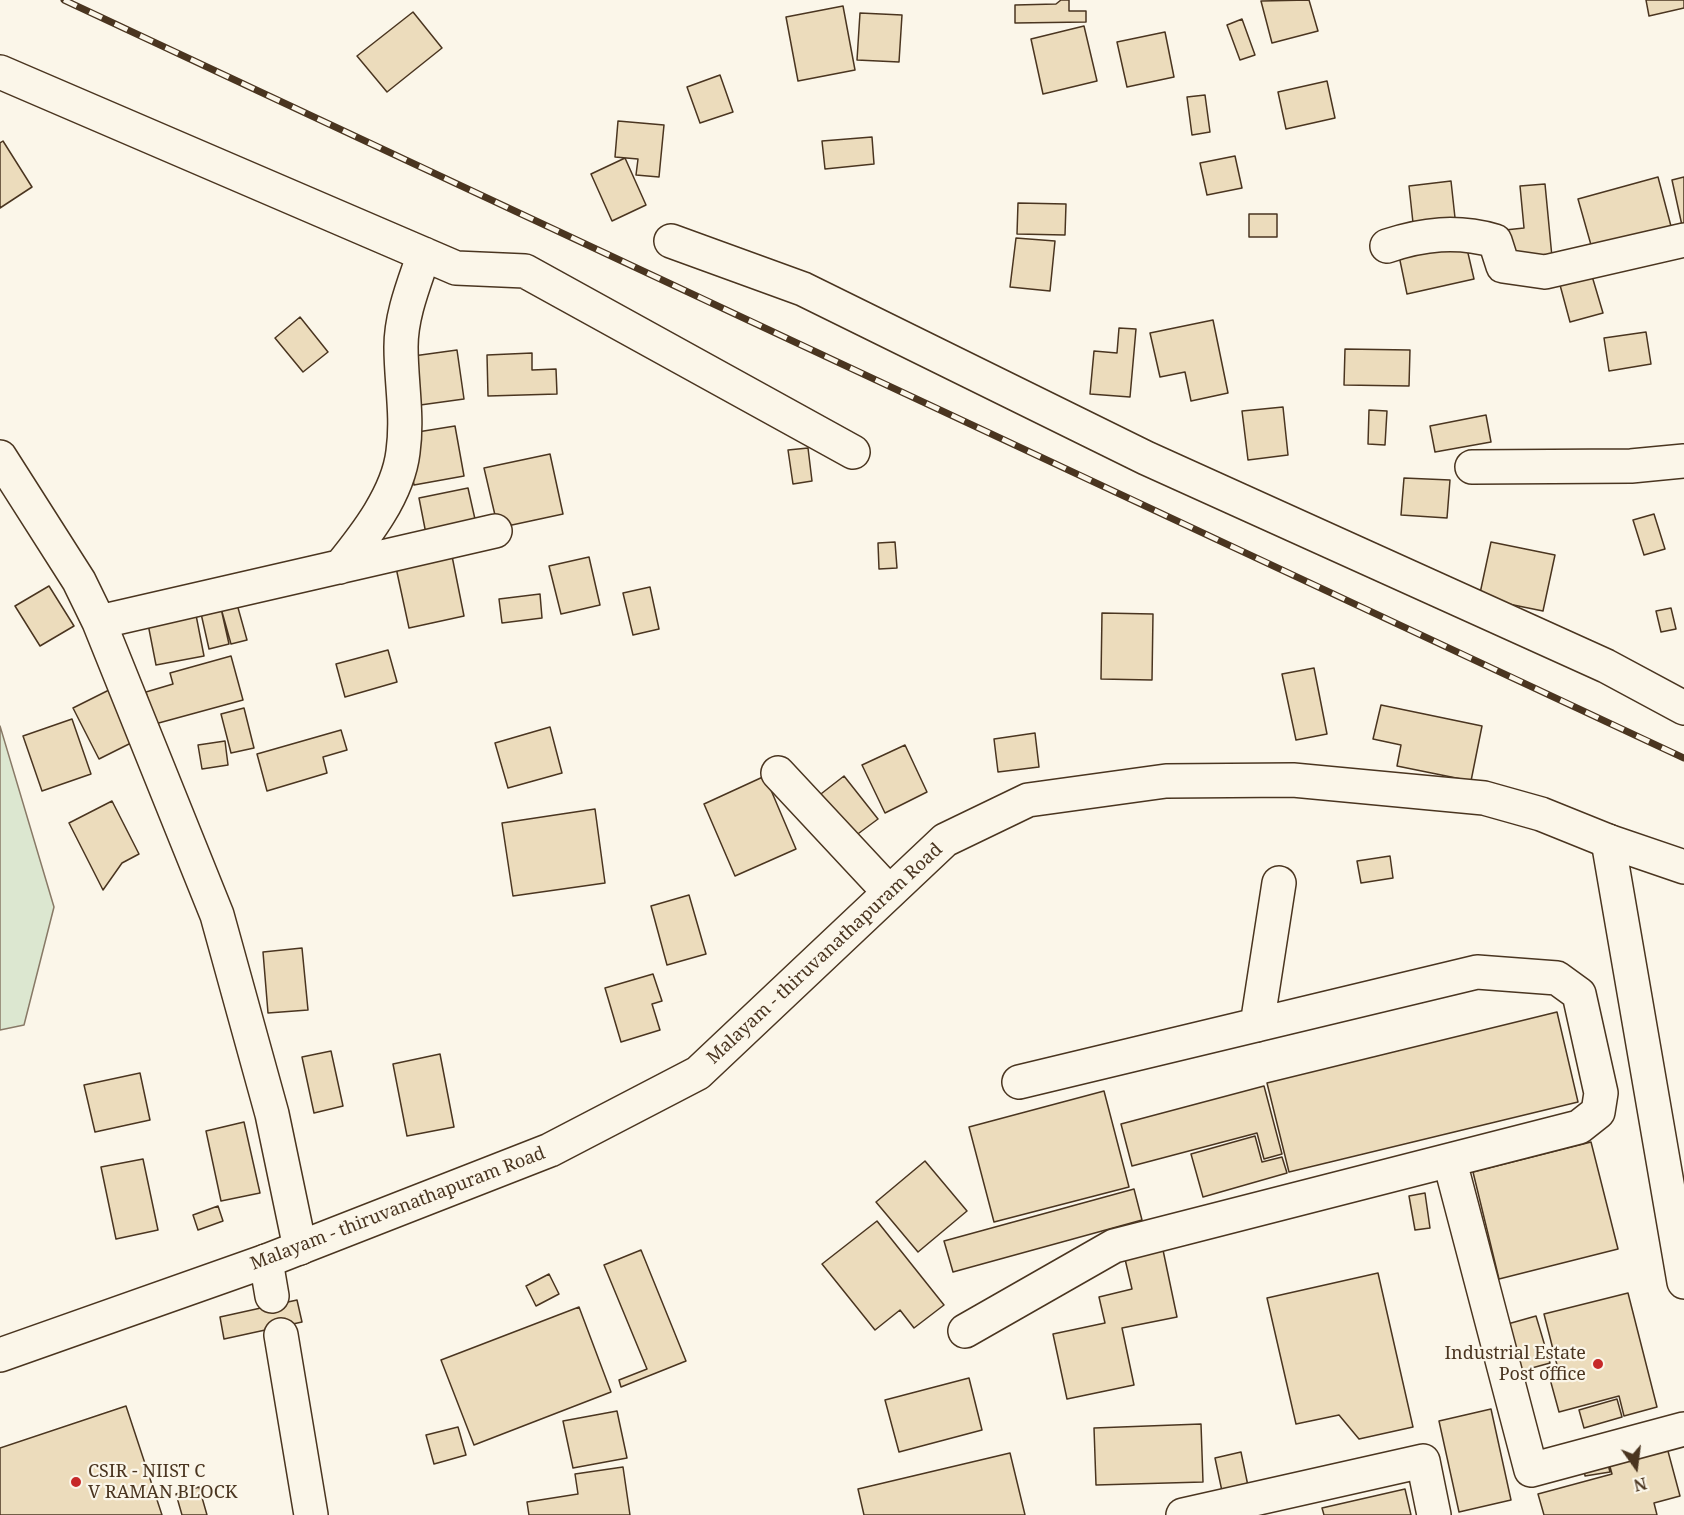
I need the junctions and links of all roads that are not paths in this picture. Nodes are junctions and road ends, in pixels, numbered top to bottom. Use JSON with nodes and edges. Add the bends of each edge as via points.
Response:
{"nodes":[{"id":1,"x":0,"y":72,"type":"edge"},
{"id":2,"x":1684,"y":240,"type":"edge"},
{"id":3,"x":671,"y":241,"type":"dead end"},
{"id":4,"x":1386,"y":246,"type":"dead end"},
{"id":5,"x":424,"y":254,"type":"junction"},
{"id":6,"x":853,"y":452,"type":"dead end"},
{"id":7,"x":0,"y":457,"type":"edge"},
{"id":8,"x":1684,"y":461,"type":"edge"},
{"id":9,"x":1472,"y":467,"type":"dead end"},
{"id":10,"x":495,"y":531,"type":"dead end"},
{"id":11,"x":340,"y":567,"type":"junction"},
{"id":12,"x":99,"y":622,"type":"junction"},
{"id":13,"x":1684,"y":708,"type":"edge"},
{"id":14,"x":778,"y":773,"type":"dead end"},
{"id":15,"x":1608,"y":841,"type":"junction"},
{"id":16,"x":1684,"y":867,"type":"edge"},
{"id":17,"x":1280,"y":883,"type":"dead end"},
{"id":18,"x":889,"y":892,"type":"junction"},
{"id":19,"x":1257,"y":1025,"type":"junction"},
{"id":20,"x":1019,"y":1082,"type":"dead end"},
{"id":21,"x":1450,"y":1162,"type":"junction"},
{"id":22,"x":300,"y":1248,"type":"junction"},
{"id":23,"x":266,"y":1261,"type":"junction"},
{"id":24,"x":1684,"y":1282,"type":"edge"},
{"id":25,"x":272,"y":1296,"type":"dead end"},
{"id":26,"x":965,"y":1331,"type":"dead end"},
{"id":27,"x":281,"y":1335,"type":"dead end"},
{"id":28,"x":0,"y":1355,"type":"edge"},
{"id":29,"x":1684,"y":1429,"type":"edge"},
{"id":30,"x":311,"y":1515,"type":"edge"},
{"id":31,"x":1183,"y":1515,"type":"edge"},
{"id":32,"x":1434,"y":1515,"type":"edge"}],
"edges":[{"from":1,"to":5,"type":"street"},
{"from":2,"to":4,"type":"street","via":[[1545,272],[1503,266],[1495,241],[1478,236],[1417,236]]},
{"from":3,"to":13,"type":"street","via":[[803,289],[1146,458],[1606,666]]},
{"from":5,"to":6,"type":"street","via":[[456,268],[525,271]]},
{"from":5,"to":11,"type":"street","via":[[408,299],[401,345],[403,453],[393,486],[362,540]]},
{"from":7,"to":12,"type":"street","via":[[79,581]]},
{"from":8,"to":9,"type":"street","via":[[1631,466]]},
{"from":10,"to":11,"type":"street"},
{"from":11,"to":12,"type":"street"},
{"from":12,"to":22,"type":"street","via":[[217,915],[272,1114]]},
{"from":14,"to":18,"type":"street"},
{"from":15,"to":16,"type":"street","name":"Malayam - thiruvanathapuram Road"},
{"from":15,"to":18,"type":"street","name":"Malayam - thiruvanathapuram Road","via":[[1541,814],[1484,798],[1293,780],[1166,781],[1028,800],[945,840]]},
{"from":15,"to":24,"type":"street"},
{"from":17,"to":19,"type":"street"},
{"from":18,"to":22,"type":"street","name":"Malayam - thiruvanathapuram Road","via":[[698,1073],[550,1150]]},
{"from":19,"to":20,"type":"street"},
{"from":19,"to":21,"type":"street","via":[[1477,972],[1557,978],[1580,994],[1601,1093],[1598,1112],[1579,1127]]},
{"from":21,"to":26,"type":"street","via":[[1114,1246]]},
{"from":21,"to":29,"type":"street","via":[[1531,1470]]},
{"from":22,"to":23,"type":"street","name":"Malayam - thiruvanathapuram Road"},
{"from":23,"to":25,"type":"street"},
{"from":23,"to":28,"type":"street","name":"Malayam - thiruvanathapuram Road"},
{"from":27,"to":30,"type":"street"},
{"from":31,"to":32,"type":"street","via":[[1424,1461]]}]}
